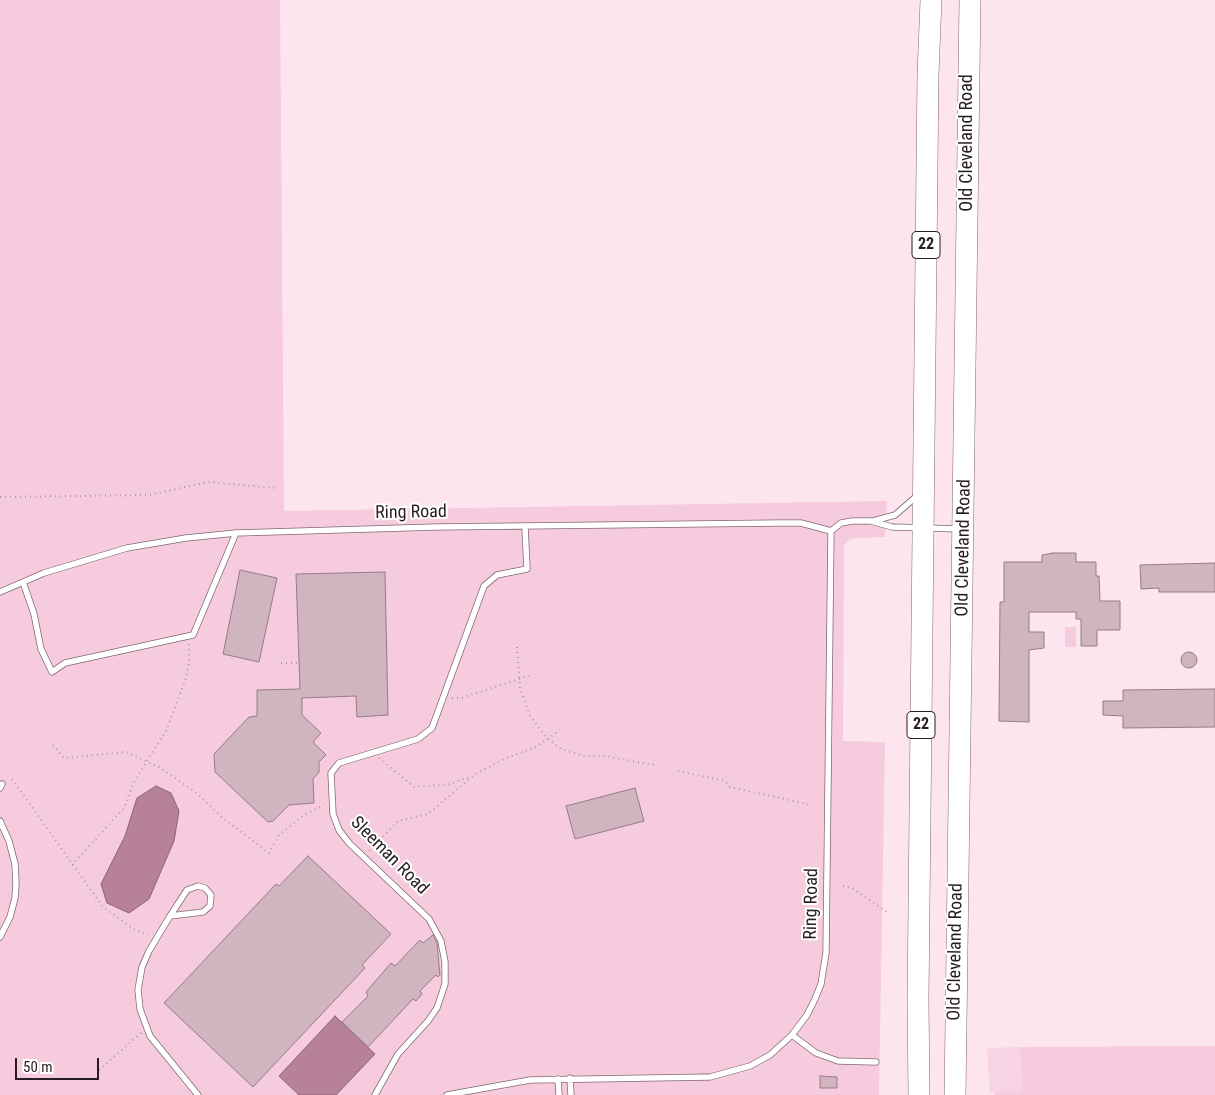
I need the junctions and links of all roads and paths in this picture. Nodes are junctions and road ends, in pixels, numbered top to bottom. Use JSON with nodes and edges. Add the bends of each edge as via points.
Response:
{"nodes":[{"id":1,"x":931,"y":0,"type":"edge"},
{"id":2,"x":970,"y":0,"type":"edge"},
{"id":3,"x":276,"y":488,"type":"dead end"},
{"id":4,"x":923,"y":491,"type":"junction"},
{"id":5,"x":0,"y":497,"type":"edge"},
{"id":6,"x":871,"y":521,"type":"junction"},
{"id":7,"x":525,"y":527,"type":"junction"},
{"id":8,"x":922,"y":528,"type":"junction"},
{"id":9,"x":964,"y":529,"type":"junction"},
{"id":10,"x":831,"y":531,"type":"junction"},
{"id":11,"x":236,"y":533,"type":"junction"},
{"id":12,"x":23,"y":582,"type":"junction"},
{"id":13,"x":0,"y":592,"type":"edge"},
{"id":14,"x":188,"y":636,"type":"junction"},
{"id":15,"x":517,"y":647,"type":"dead end"},
{"id":16,"x":281,"y":663,"type":"dead end"},
{"id":17,"x":299,"y":663,"type":"dead end"},
{"id":18,"x":531,"y":675,"type":"dead end"},
{"id":19,"x":519,"y":678,"type":"junction"},
{"id":20,"x":439,"y":710,"type":"junction"},
{"id":21,"x":560,"y":730,"type":"dead end"},
{"id":22,"x":548,"y":739,"type":"junction"},
{"id":23,"x":53,"y":745,"type":"dead end"},
{"id":24,"x":374,"y":752,"type":"junction"},
{"id":25,"x":146,"y":761,"type":"junction"},
{"id":26,"x":654,"y":764,"type":"dead end"},
{"id":27,"x":678,"y":771,"type":"dead end"},
{"id":28,"x":474,"y":775,"type":"junction"},
{"id":29,"x":12,"y":779,"type":"dead end"},
{"id":30,"x":331,"y":804,"type":"junction"},
{"id":31,"x":812,"y":805,"type":"dead end"},
{"id":32,"x":0,"y":822,"type":"edge"},
{"id":33,"x":363,"y":856,"type":"junction"},
{"id":34,"x":72,"y":865,"type":"junction"},
{"id":35,"x":843,"y":886,"type":"dead end"},
{"id":36,"x":887,"y":912,"type":"dead end"},
{"id":37,"x":170,"y":916,"type":"junction"},
{"id":38,"x":158,"y":936,"type":"junction"},
{"id":39,"x":0,"y":937,"type":"edge"},
{"id":40,"x":146,"y":1028,"type":"junction"},
{"id":41,"x":792,"y":1035,"type":"junction"},
{"id":42,"x":876,"y":1062,"type":"dead end"},
{"id":43,"x":954,"y":1062,"type":"junction"},
{"id":44,"x":99,"y":1070,"type":"dead end"},
{"id":45,"x":570,"y":1078,"type":"junction"},
{"id":46,"x":558,"y":1079,"type":"junction"},
{"id":47,"x":918,"y":1094,"type":"edge"},
{"id":48,"x":198,"y":1095,"type":"edge"},
{"id":49,"x":375,"y":1095,"type":"edge"},
{"id":50,"x":446,"y":1095,"type":"edge"},
{"id":51,"x":559,"y":1095,"type":"edge"},
{"id":52,"x":571,"y":1095,"type":"edge"},
{"id":53,"x":955,"y":1095,"type":"edge"},
{"id":54,"x":969,"y":1095,"type":"edge"}],
"edges":[{"from":1,"to":4,"type":"highway","number":"22"},
{"from":2,"to":9,"type":"highway","name":"Old Cleveland Road","number":"22"},
{"from":3,"to":5,"type":"path","via":[[208,482],[149,495]]},
{"from":4,"to":6,"type":"lane","via":[[895,515]]},
{"from":4,"to":8,"type":"highway","number":"22"},
{"from":6,"to":8,"type":"lane","via":[[892,527]]},
{"from":6,"to":10,"type":"lane","via":[[841,523]]},
{"from":7,"to":10,"type":"lane","name":"Ring Road","via":[[801,523]]},
{"from":7,"to":11,"type":"lane","name":"Ring Road"},
{"from":7,"to":20,"type":"lane","name":"Sleeman Road","via":[[527,568],[497,575],[484,586]]},
{"from":8,"to":9,"type":"lane"},
{"from":8,"to":47,"type":"highway","number":"22"},
{"from":9,"to":43,"type":"highway","name":"Old Cleveland Road","number":"22"},
{"from":10,"to":41,"type":"lane","name":"Ring Road","via":[[826,953],[815,999]]},
{"from":11,"to":12,"type":"lane","name":"Ring Road","via":[[128,548]]},
{"from":11,"to":14,"type":"lane","via":[[197,627],[193,635]]},
{"from":12,"to":13,"type":"lane","name":"Ring Road"},
{"from":12,"to":14,"type":"lane","via":[[41,649],[52,672],[65,663]]},
{"from":14,"to":25,"type":"path","via":[[190,650],[186,678],[166,731]]},
{"from":15,"to":19,"type":"path"},
{"from":16,"to":17,"type":"path"},
{"from":18,"to":19,"type":"path"},
{"from":19,"to":20,"type":"path","via":[[461,698],[451,698],[447,710]]},
{"from":19,"to":22,"type":"path","via":[[530,716]]},
{"from":20,"to":24,"type":"lane","name":"Sleeman Road","via":[[432,728],[425,735]]},
{"from":21,"to":22,"type":"path"},
{"from":22,"to":26,"type":"path","via":[[561,748],[584,756]]},
{"from":22,"to":28,"type":"path"},
{"from":23,"to":25,"type":"path","via":[[64,758],[126,752]]},
{"from":24,"to":28,"type":"path","via":[[382,763],[414,787],[450,784]]},
{"from":24,"to":30,"type":"lane","name":"Sleeman Road","via":[[333,768]]},
{"from":25,"to":30,"type":"path","via":[[194,790],[223,818],[269,853],[279,835],[304,815]]},
{"from":25,"to":34,"type":"path","via":[[124,808]]},
{"from":27,"to":31,"type":"path","via":[[725,781],[730,787]]},
{"from":28,"to":33,"type":"path","via":[[428,814],[398,821]]},
{"from":29,"to":34,"type":"path"},
{"from":30,"to":33,"type":"lane","name":"Sleeman Road","via":[[339,830]]},
{"from":32,"to":39,"type":"lane","via":[[13,856],[16,884],[10,917]]},
{"from":33,"to":49,"type":"lane","name":"Sleeman Road","via":[[429,919],[441,941],[446,969],[443,992],[433,1015],[398,1054]]},
{"from":34,"to":38,"type":"path","via":[[103,907],[135,930]]},
{"from":35,"to":36,"type":"path","via":[[852,888]]},
{"from":37,"to":37,"type":"lane","via":[[187,890],[202,887],[211,895],[210,906],[203,912]]},
{"from":37,"to":38,"type":"lane"},
{"from":38,"to":40,"type":"lane","via":[[139,976],[138,999]]},
{"from":40,"to":44,"type":"path"},
{"from":40,"to":48,"type":"lane"},
{"from":41,"to":42,"type":"lane","via":[[816,1054],[838,1060]]},
{"from":41,"to":45,"type":"lane","name":"Ring Road","via":[[770,1055],[725,1075],[696,1079]]},
{"from":43,"to":53,"type":"highway","name":"Old Cleveland Road","number":"22"},
{"from":43,"to":54,"type":"highway"},
{"from":45,"to":46,"type":"lane","name":"Ring Road"},
{"from":45,"to":52,"type":"lane"},
{"from":46,"to":50,"type":"lane","name":"Ring Road","via":[[510,1083]]},
{"from":46,"to":51,"type":"lane"}]}
